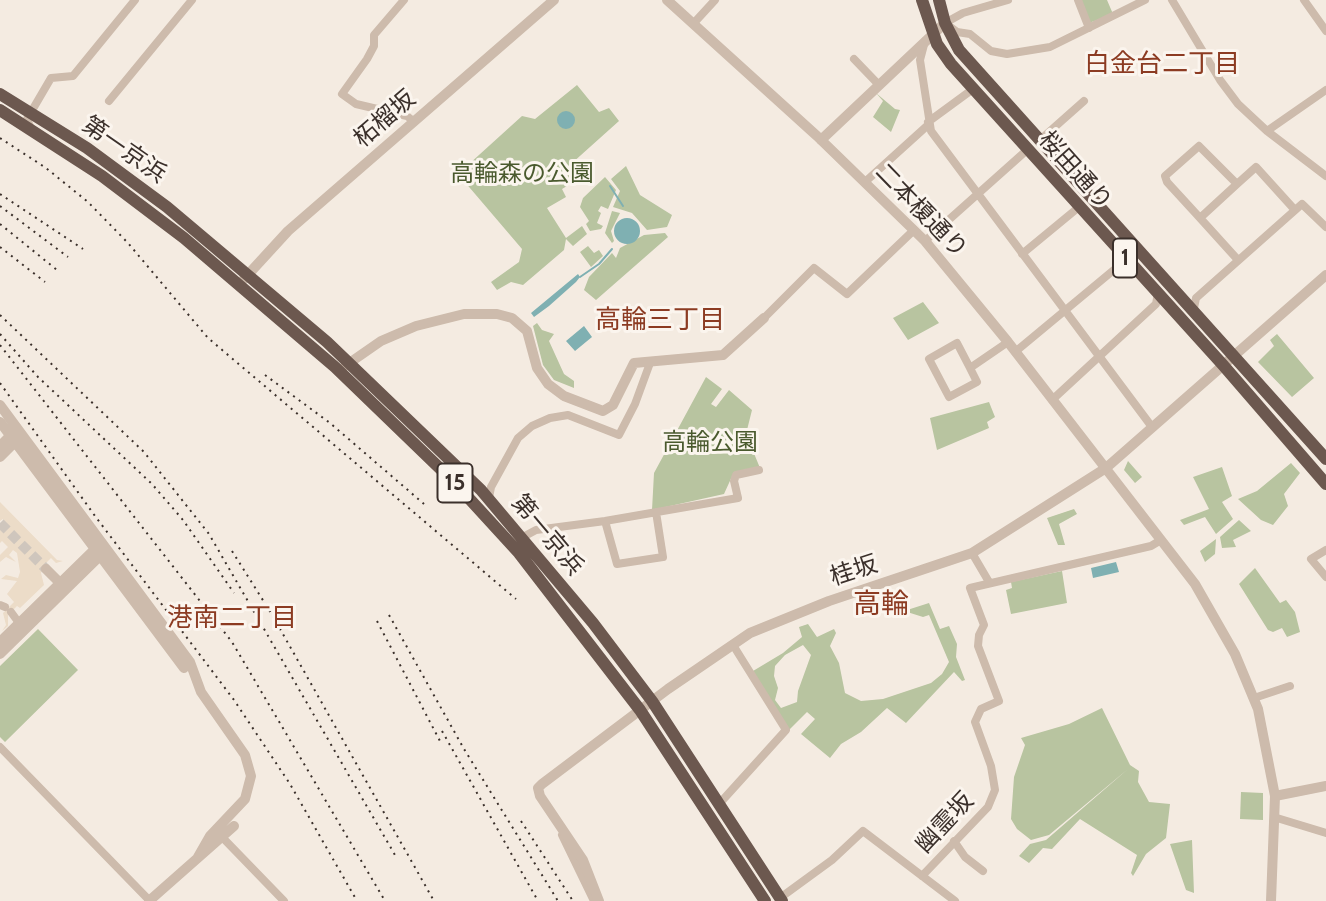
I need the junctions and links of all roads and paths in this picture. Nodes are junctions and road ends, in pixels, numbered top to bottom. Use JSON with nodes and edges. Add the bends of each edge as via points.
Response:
{"nodes":[{"id":1,"x":135,"y":0,"type":"edge"},
{"id":2,"x":192,"y":0,"type":"edge"},
{"id":3,"x":404,"y":0,"type":"edge"},
{"id":4,"x":667,"y":0,"type":"edge"},
{"id":5,"x":715,"y":0,"type":"edge"},
{"id":6,"x":922,"y":0,"type":"edge"},
{"id":7,"x":939,"y":0,"type":"edge"},
{"id":8,"x":1008,"y":0,"type":"edge"},
{"id":9,"x":1078,"y":0,"type":"edge"},
{"id":10,"x":1145,"y":0,"type":"edge"},
{"id":11,"x":1172,"y":0,"type":"edge"},
{"id":12,"x":1304,"y":0,"type":"edge"},
{"id":13,"x":549,"y":1,"type":"edge"},
{"id":14,"x":945,"y":23,"type":"junction"},
{"id":15,"x":693,"y":24,"type":"junction"},
{"id":16,"x":1089,"y":28,"type":"junction"},
{"id":17,"x":1326,"y":31,"type":"edge"},
{"id":18,"x":929,"y":35,"type":"junction"},
{"id":19,"x":854,"y":59,"type":"dead end"},
{"id":20,"x":879,"y":85,"type":"junction"},
{"id":21,"x":973,"y":89,"type":"junction"},
{"id":22,"x":1326,"y":90,"type":"edge"},
{"id":23,"x":0,"y":94,"type":"edge"},
{"id":24,"x":109,"y":101,"type":"dead end"},
{"id":25,"x":1084,"y":101,"type":"dead end"},
{"id":26,"x":0,"y":110,"type":"edge"},
{"id":27,"x":30,"y":112,"type":"junction"},
{"id":28,"x":413,"y":121,"type":"junction"},
{"id":29,"x":928,"y":123,"type":"junction"},
{"id":30,"x":30,"y":129,"type":"junction"},
{"id":31,"x":1267,"y":131,"type":"junction"},
{"id":32,"x":821,"y":140,"type":"junction"},
{"id":33,"x":1040,"y":140,"type":"junction"},
{"id":34,"x":1027,"y":150,"type":"junction"},
{"id":35,"x":1324,"y":170,"type":"edge"},
{"id":36,"x":865,"y":182,"type":"junction"},
{"id":37,"x":1237,"y":184,"type":"junction"},
{"id":38,"x":977,"y":194,"type":"junction"},
{"id":39,"x":1079,"y":207,"type":"junction"},
{"id":40,"x":1294,"y":209,"type":"junction"},
{"id":41,"x":1200,"y":218,"type":"junction"},
{"id":42,"x":1326,"y":227,"type":"edge"},
{"id":43,"x":915,"y":230,"type":"junction"},
{"id":44,"x":188,"y":233,"type":"junction"},
{"id":45,"x":925,"y":241,"type":"junction"},
{"id":46,"x":1022,"y":254,"type":"junction"},
{"id":47,"x":1126,"y":259,"type":"junction"},
{"id":48,"x":1238,"y":260,"type":"junction"},
{"id":49,"x":1326,"y":275,"type":"edge"},
{"id":50,"x":244,"y":279,"type":"junction"},
{"id":51,"x":1158,"y":293,"type":"junction"},
{"id":52,"x":1194,"y":308,"type":"junction"},
{"id":53,"x":1064,"y":311,"type":"junction"},
{"id":54,"x":764,"y":318,"type":"joint"},
{"id":55,"x":1008,"y":342,"type":"junction"},
{"id":56,"x":1015,"y":352,"type":"junction"},
{"id":57,"x":1235,"y":355,"type":"junction"},
{"id":58,"x":1100,"y":358,"type":"junction"},
{"id":59,"x":650,"y":363,"type":"junction"},
{"id":60,"x":1223,"y":365,"type":"junction"},
{"id":61,"x":344,"y":367,"type":"junction"},
{"id":62,"x":970,"y":368,"type":"junction"},
{"id":63,"x":1052,"y":400,"type":"junction"},
{"id":64,"x":0,"y":405,"type":"edge"},
{"id":65,"x":0,"y":422,"type":"edge"},
{"id":66,"x":1152,"y":427,"type":"junction"},
{"id":67,"x":14,"y":436,"type":"junction"},
{"id":68,"x":0,"y":446,"type":"edge"},
{"id":69,"x":0,"y":457,"type":"edge"},
{"id":70,"x":1326,"y":459,"type":"edge"},
{"id":71,"x":1106,"y":468,"type":"junction"},
{"id":72,"x":759,"y":470,"type":"dead end"},
{"id":73,"x":1326,"y":484,"type":"edge"},
{"id":74,"x":489,"y":498,"type":"junction"},
{"id":75,"x":656,"y":512,"type":"junction"},
{"id":76,"x":605,"y":521,"type":"junction"},
{"id":77,"x":523,"y":537,"type":"junction"},
{"id":78,"x":1161,"y":540,"type":"junction"},
{"id":79,"x":100,"y":550,"type":"junction"},
{"id":80,"x":1326,"y":550,"type":"edge"},
{"id":81,"x":972,"y":553,"type":"junction"},
{"id":82,"x":46,"y":569,"type":"tunnel mouth"},
{"id":83,"x":1326,"y":577,"type":"edge"},
{"id":84,"x":989,"y":582,"type":"junction"},
{"id":85,"x":60,"y":583,"type":"junction"},
{"id":86,"x":6,"y":608,"type":"edge"},
{"id":87,"x":19,"y":623,"type":"junction"},
{"id":88,"x":0,"y":642,"type":"edge"},
{"id":89,"x":733,"y":645,"type":"junction"},
{"id":90,"x":0,"y":654,"type":"edge"},
{"id":91,"x":184,"y":668,"type":"dead end"},
{"id":92,"x":1290,"y":686,"type":"dead end"},
{"id":93,"x":1254,"y":698,"type":"junction"},
{"id":94,"x":652,"y":701,"type":"junction"},
{"id":95,"x":640,"y":710,"type":"junction"},
{"id":96,"x":677,"y":738,"type":"junction"},
{"id":97,"x":0,"y":747,"type":"edge"},
{"id":98,"x":664,"y":747,"type":"junction"},
{"id":99,"x":1326,"y":786,"type":"edge"},
{"id":100,"x":1275,"y":796,"type":"junction"},
{"id":101,"x":720,"y":803,"type":"junction"},
{"id":102,"x":1277,"y":818,"type":"junction"},
{"id":103,"x":234,"y":826,"type":"dead end"},
{"id":104,"x":1326,"y":833,"type":"edge"},
{"id":105,"x":222,"y":837,"type":"junction"},
{"id":106,"x":954,"y":841,"type":"junction"},
{"id":107,"x":198,"y":857,"type":"junction"},
{"id":108,"x":983,"y":871,"type":"dead end"},
{"id":109,"x":922,"y":876,"type":"junction"},
{"id":110,"x":781,"y":900,"type":"edge"},
{"id":111,"x":149,"y":901,"type":"edge"},
{"id":112,"x":284,"y":901,"type":"edge"},
{"id":113,"x":597,"y":901,"type":"edge"},
{"id":114,"x":765,"y":901,"type":"edge"},
{"id":115,"x":955,"y":901,"type":"edge"},
{"id":116,"x":1272,"y":901,"type":"edge"}],
"edges":[{"from":1,"to":27,"type":"street","via":[[72,76],[51,78]]},
{"from":2,"to":24,"type":"street"},
{"from":3,"to":28,"type":"street","via":[[374,35],[374,46],[342,94],[356,104]]},
{"from":4,"to":15,"type":"street","name":"二本榎通り"},
{"from":5,"to":15,"type":"street"},
{"from":6,"to":18,"type":"highway","name":"桜田通り","number":"1"},
{"from":7,"to":14,"type":"highway","name":"桜田通り","number":"1"},
{"from":8,"to":14,"type":"street"},
{"from":9,"to":16,"type":"street"},
{"from":10,"to":16,"type":"street"},
{"from":11,"to":31,"type":"street","via":[[1220,80]]},
{"from":12,"to":17,"type":"street"},
{"from":13,"to":28,"type":"street","name":"柘榴坂"},
{"from":14,"to":16,"type":"street","via":[[1003,54],[1051,47]]},
{"from":14,"to":18,"type":"street"},
{"from":14,"to":33,"type":"highway","name":"桜田通り","number":"1","via":[[959,50]]},
{"from":15,"to":32,"type":"street","name":"二本榎通り"},
{"from":18,"to":20,"type":"street"},
{"from":18,"to":21,"type":"highway","name":"桜田通り","number":"1"},
{"from":18,"to":29,"type":"street","via":[[920,60]]},
{"from":19,"to":20,"type":"street"},
{"from":20,"to":32,"type":"street"},
{"from":21,"to":29,"type":"street"},
{"from":21,"to":34,"type":"highway","name":"桜田通り","number":"1"},
{"from":22,"to":31,"type":"street"},
{"from":23,"to":27,"type":"highway","name":"第一京浜","number":"15"},
{"from":25,"to":33,"type":"street"},
{"from":26,"to":30,"type":"highway","name":"第一京浜","number":"15"},
{"from":27,"to":30,"type":"street"},
{"from":27,"to":44,"type":"highway","name":"第一京浜","number":"15","via":[[110,164]]},
{"from":28,"to":50,"type":"street","name":"柘榴坂","via":[[279,239]]},
{"from":29,"to":36,"type":"street"},
{"from":29,"to":38,"type":"street"},
{"from":30,"to":44,"type":"highway","name":"第一京浜","number":"15"},
{"from":31,"to":35,"type":"street"},
{"from":32,"to":36,"type":"street","name":"二本榎通り"},
{"from":33,"to":52,"type":"highway","name":"桜田通り","number":"1"},
{"from":34,"to":38,"type":"street"},
{"from":34,"to":39,"type":"highway","name":"桜田通り","number":"1"},
{"from":36,"to":43,"type":"street","name":"二本榎通り"},
{"from":37,"to":40,"type":"street","via":[[1256,167]]},
{"from":37,"to":41,"type":"street"},
{"from":37,"to":41,"type":"street","via":[[1199,146],[1178,164],[1166,180]]},
{"from":38,"to":45,"type":"street"},
{"from":38,"to":46,"type":"street"},
{"from":39,"to":46,"type":"street"},
{"from":39,"to":47,"type":"highway","name":"桜田通り","number":"1"},
{"from":40,"to":42,"type":"street","via":[[1305,204]]},
{"from":40,"to":48,"type":"street"},
{"from":41,"to":48,"type":"street"},
{"from":43,"to":45,"type":"street","name":"二本榎通り"},
{"from":43,"to":54,"type":"street","via":[[847,294],[814,268]]},
{"from":44,"to":50,"type":"highway","name":"第一京浜","number":"15"},
{"from":45,"to":55,"type":"street","name":"二本榎通り"},
{"from":46,"to":53,"type":"street"},
{"from":47,"to":51,"type":"highway","name":"桜田通り","number":"1"},
{"from":47,"to":53,"type":"street"},
{"from":48,"to":52,"type":"street","via":[[1196,298]]},
{"from":49,"to":57,"type":"street"},
{"from":50,"to":61,"type":"highway","name":"第一京浜","number":"15"},
{"from":51,"to":58,"type":"street","via":[[1156,304]]},
{"from":51,"to":60,"type":"highway","name":"桜田通り","number":"1"},
{"from":52,"to":57,"type":"highway","name":"桜田通り","number":"1"},
{"from":53,"to":56,"type":"street"},
{"from":53,"to":58,"type":"street"},
{"from":54,"to":59,"type":"street","via":[[723,355]]},
{"from":55,"to":56,"type":"street","name":"二本榎通り"},
{"from":55,"to":62,"type":"street"},
{"from":56,"to":63,"type":"street","name":"二本榎通り"},
{"from":57,"to":60,"type":"street"},
{"from":57,"to":70,"type":"highway","name":"桜田通り","number":"1"},
{"from":58,"to":63,"type":"street"},
{"from":58,"to":66,"type":"street"},
{"from":59,"to":61,"type":"street","via":[[634,363],[613,405],[607,411],[598,410],[548,384],[537,368],[532,340],[520,324],[480,313],[416,326],[381,341]]},
{"from":59,"to":74,"type":"street","via":[[619,435],[568,415],[532,426],[517,438]]},
{"from":60,"to":66,"type":"street"},
{"from":60,"to":73,"type":"highway","name":"桜田通り","number":"1"},
{"from":61,"to":74,"type":"highway","name":"第一京浜","number":"15"},
{"from":61,"to":95,"type":"highway","name":"第一京浜","number":"15","via":[[503,535]]},
{"from":62,"to":62,"type":"street","via":[[977,382],[949,397],[929,359],[957,343]]},
{"from":63,"to":71,"type":"street","name":"二本榎通り"},
{"from":64,"to":67,"type":"street"},
{"from":65,"to":67,"type":"street"},
{"from":66,"to":71,"type":"street"},
{"from":67,"to":68,"type":"street"},
{"from":67,"to":69,"type":"street"},
{"from":67,"to":79,"type":"street"},
{"from":71,"to":78,"type":"street","name":"二本榎通り"},
{"from":71,"to":81,"type":"street","name":"桂坂"},
{"from":72,"to":75,"type":"street","via":[[736,475],[738,498]]},
{"from":74,"to":77,"type":"highway","name":"第一京浜","number":"15"},
{"from":75,"to":76,"type":"street"},
{"from":75,"to":76,"type":"street","via":[[663,557],[617,564]]},
{"from":76,"to":77,"type":"street","via":[[536,530]]},
{"from":77,"to":94,"type":"highway","name":"第一京浜","number":"15"},
{"from":78,"to":84,"type":"street"},
{"from":78,"to":93,"type":"street","via":[[1195,584]]},
{"from":79,"to":85,"type":"street"},
{"from":79,"to":90,"type":"street"},
{"from":79,"to":91,"type":"street"},
{"from":79,"to":107,"type":"street","via":[[190,662],[201,692],[248,762],[250,782],[245,799],[210,836]]},
{"from":80,"to":83,"type":"street","via":[[1311,559]]},
{"from":81,"to":84,"type":"street"},
{"from":81,"to":89,"type":"street","name":"桂坂","via":[[783,618]]},
{"from":82,"to":85,"type":"street"},
{"from":84,"to":106,"type":"street","name":"幽霊坂","via":[[970,588],[984,625],[978,646],[999,701],[981,709],[975,722],[995,790],[988,807]]},
{"from":85,"to":87,"type":"street"},
{"from":86,"to":87,"type":"street"},
{"from":87,"to":88,"type":"street"},
{"from":89,"to":94,"type":"street","name":"桂坂"},
{"from":89,"to":101,"type":"street","via":[[786,730]]},
{"from":92,"to":93,"type":"street"},
{"from":93,"to":100,"type":"street"},
{"from":94,"to":95,"type":"street","name":"桂坂"},
{"from":94,"to":96,"type":"highway","name":"第一京浜","number":"15"},
{"from":95,"to":98,"type":"highway","name":"第一京浜","number":"15"},
{"from":95,"to":113,"type":"street","name":"桂坂","via":[[538,788],[583,860]]},
{"from":96,"to":98,"type":"highway"},
{"from":96,"to":101,"type":"highway","name":"第一京浜","number":"15"},
{"from":97,"to":111,"type":"street"},
{"from":98,"to":114,"type":"highway","name":"第一京浜","number":"15"},
{"from":99,"to":100,"type":"street"},
{"from":100,"to":102,"type":"street"},
{"from":101,"to":110,"type":"highway","name":"第一京浜","number":"15"},
{"from":102,"to":104,"type":"street"},
{"from":102,"to":116,"type":"street"},
{"from":103,"to":105,"type":"street"},
{"from":105,"to":107,"type":"street"},
{"from":105,"to":112,"type":"street"},
{"from":106,"to":108,"type":"street","via":[[965,858]]},
{"from":106,"to":109,"type":"street","name":"幽霊坂"},
{"from":107,"to":111,"type":"street"},
{"from":109,"to":110,"type":"street","via":[[863,831]]},
{"from":109,"to":115,"type":"street"}]}
